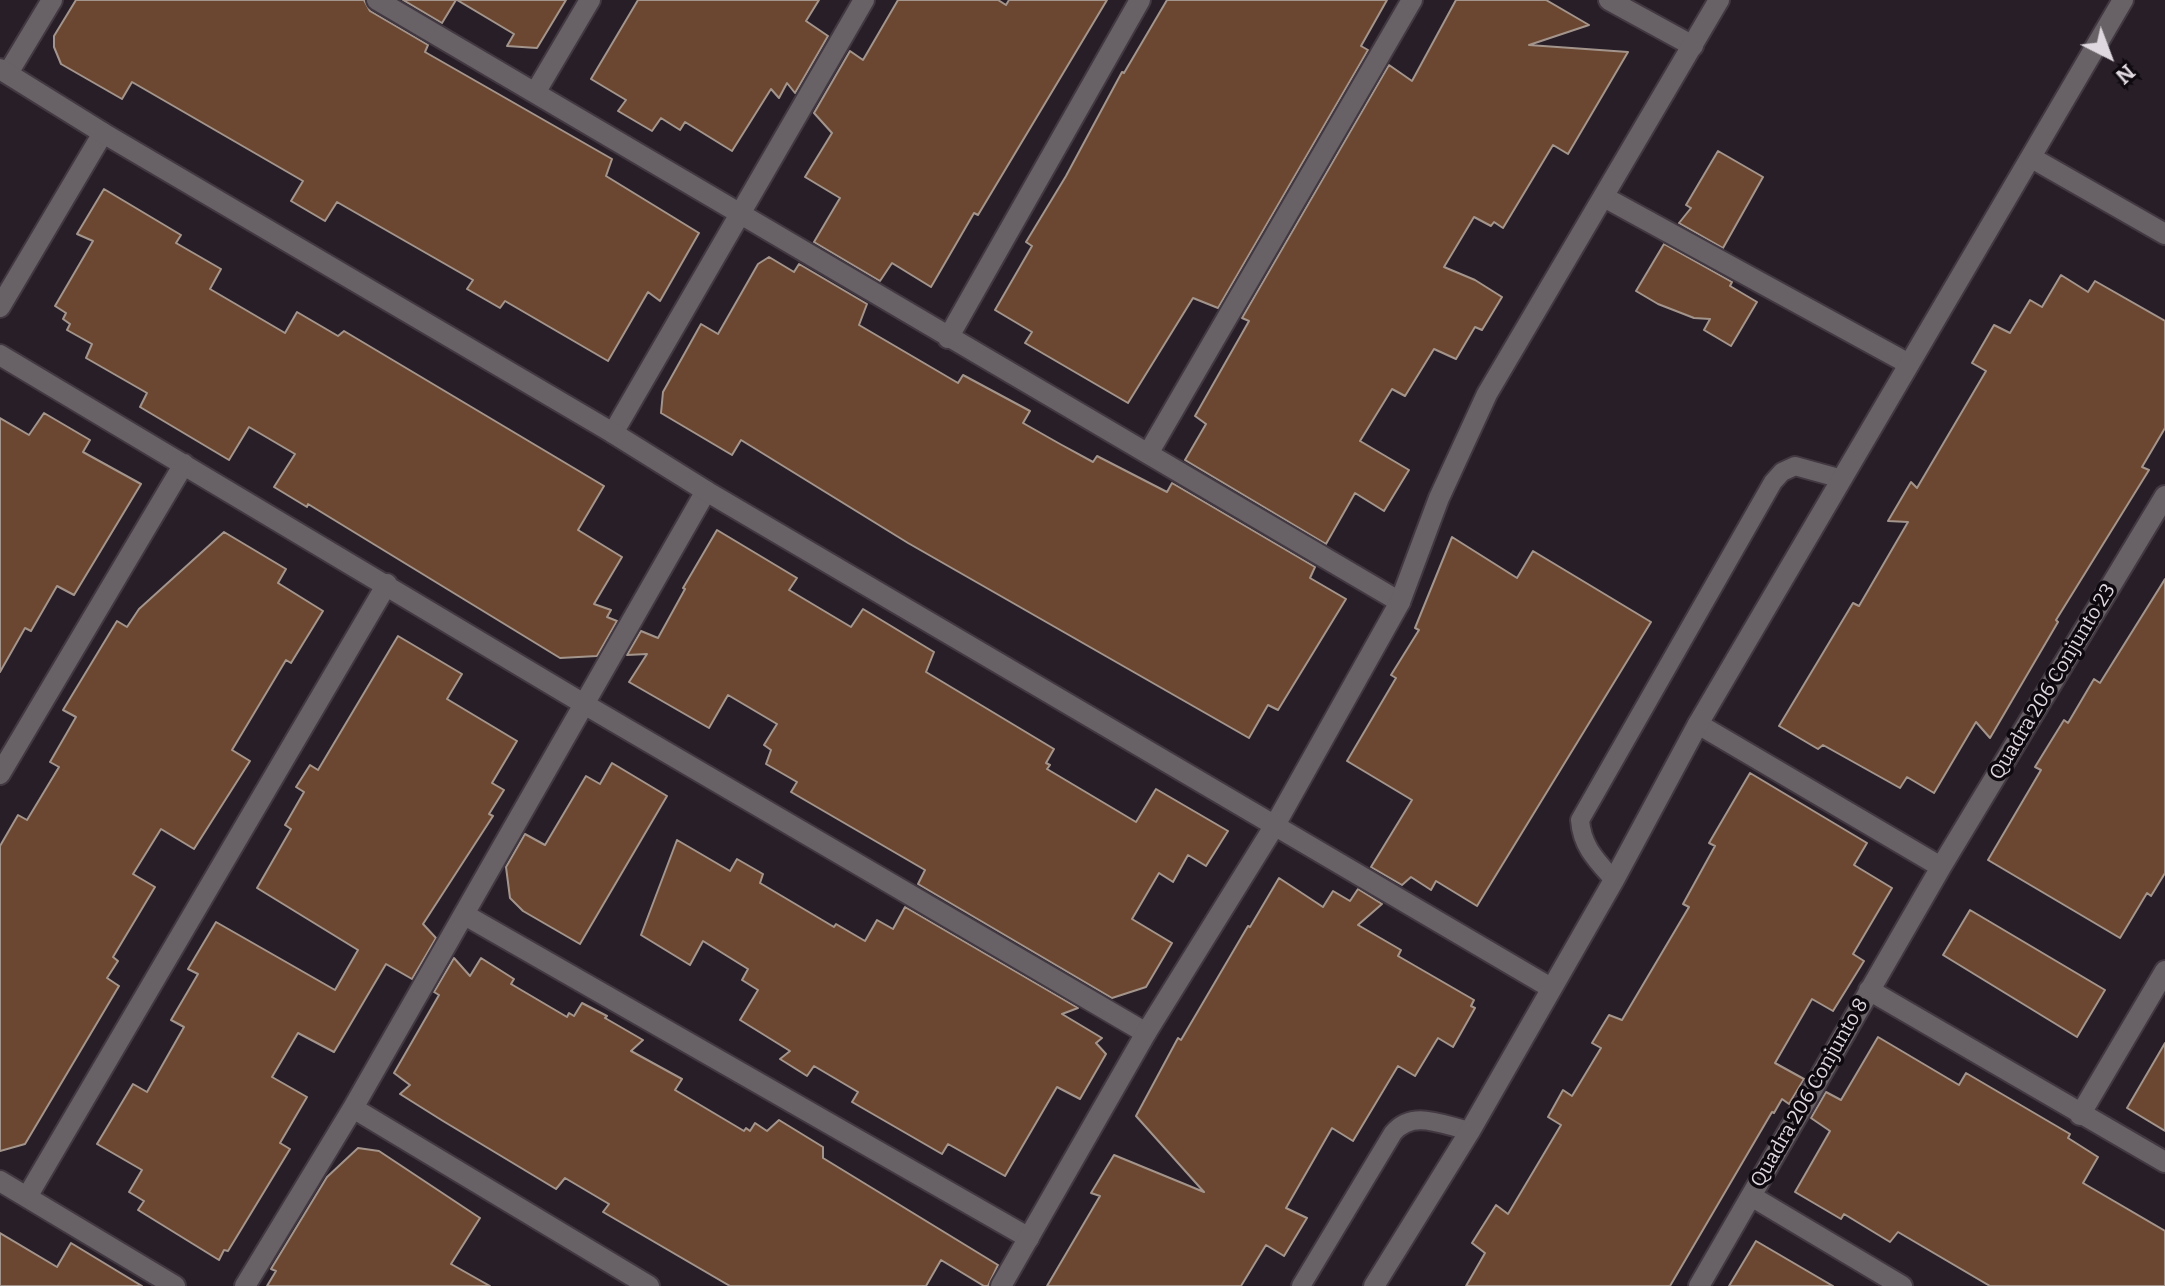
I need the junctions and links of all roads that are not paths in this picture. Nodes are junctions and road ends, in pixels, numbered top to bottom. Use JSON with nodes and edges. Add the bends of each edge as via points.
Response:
{"nodes":[{"id":1,"x":52,"y":0,"type":"edge"},
{"id":2,"x":377,"y":0,"type":"edge"},
{"id":3,"x":590,"y":0,"type":"edge"},
{"id":4,"x":864,"y":0,"type":"edge"},
{"id":5,"x":1140,"y":0,"type":"edge"},
{"id":6,"x":1412,"y":0,"type":"edge"},
{"id":7,"x":1609,"y":0,"type":"edge"},
{"id":8,"x":1719,"y":0,"type":"edge"},
{"id":9,"x":2123,"y":0,"type":"edge"},
{"id":10,"x":1693,"y":46,"type":"junction"},
{"id":11,"x":4,"y":71,"type":"edge"},
{"id":12,"x":535,"y":93,"type":"junction"},
{"id":13,"x":103,"y":133,"type":"junction"},
{"id":14,"x":2032,"y":158,"type":"junction"},
{"id":15,"x":1604,"y":197,"type":"junction"},
{"id":16,"x":741,"y":212,"type":"junction"},
{"id":17,"x":2165,"y":234,"type":"edge"},
{"id":18,"x":0,"y":307,"type":"edge"},
{"id":19,"x":948,"y":338,"type":"junction"},
{"id":20,"x":0,"y":355,"type":"edge"},
{"id":21,"x":1909,"y":364,"type":"junction"},
{"id":22,"x":613,"y":433,"type":"junction"},
{"id":23,"x":1149,"y":452,"type":"junction"},
{"id":24,"x":184,"y":464,"type":"junction"},
{"id":25,"x":1842,"y":479,"type":"junction"},
{"id":26,"x":706,"y":491,"type":"junction"},
{"id":27,"x":2165,"y":496,"type":"edge"},
{"id":28,"x":387,"y":584,"type":"junction"},
{"id":29,"x":1400,"y":602,"type":"junction"},
{"id":30,"x":584,"y":704,"type":"junction"},
{"id":31,"x":1698,"y":724,"type":"junction"},
{"id":32,"x":0,"y":774,"type":"edge"},
{"id":33,"x":1275,"y":825,"type":"junction"},
{"id":34,"x":1941,"y":867,"type":"junction"},
{"id":35,"x":1614,"y":880,"type":"junction"},
{"id":36,"x":465,"y":915,"type":"junction"},
{"id":37,"x":2165,"y":971,"type":"edge"},
{"id":38,"x":1551,"y":988,"type":"junction"},
{"id":39,"x":1869,"y":990,"type":"junction"},
{"id":40,"x":1146,"y":1033,"type":"junction"},
{"id":41,"x":353,"y":1108,"type":"junction"},
{"id":42,"x":2080,"y":1115,"type":"junction"},
{"id":43,"x":1470,"y":1131,"type":"junction"},
{"id":44,"x":2165,"y":1162,"type":"edge"},
{"id":45,"x":0,"y":1181,"type":"edge"},
{"id":46,"x":1751,"y":1196,"type":"junction"},
{"id":47,"x":27,"y":1197,"type":"junction"},
{"id":48,"x":1029,"y":1238,"type":"junction"},
{"id":49,"x":164,"y":1283,"type":"edge"},
{"id":50,"x":245,"y":1286,"type":"edge"},
{"id":51,"x":649,"y":1286,"type":"edge"},
{"id":52,"x":1001,"y":1286,"type":"edge"},
{"id":53,"x":1301,"y":1286,"type":"edge"},
{"id":54,"x":1374,"y":1286,"type":"edge"},
{"id":55,"x":1699,"y":1286,"type":"edge"},
{"id":56,"x":1902,"y":1286,"type":"edge"}],
"edges":[{"from":1,"to":11,"type":"street"},
{"from":2,"to":12,"type":"street"},
{"from":3,"to":12,"type":"street"},
{"from":4,"to":16,"type":"street"},
{"from":5,"to":19,"type":"street"},
{"from":6,"to":23,"type":"street"},
{"from":7,"to":10,"type":"street"},
{"from":8,"to":10,"type":"street"},
{"from":9,"to":14,"type":"street"},
{"from":10,"to":15,"type":"street"},
{"from":11,"to":13,"type":"street"},
{"from":12,"to":16,"type":"street"},
{"from":13,"to":18,"type":"street"},
{"from":13,"to":22,"type":"street"},
{"from":14,"to":17,"type":"street"},
{"from":14,"to":21,"type":"street"},
{"from":15,"to":21,"type":"street"},
{"from":15,"to":29,"type":"street","via":[[1487,394],[1439,498]]},
{"from":16,"to":19,"type":"street"},
{"from":16,"to":22,"type":"street"},
{"from":19,"to":23,"type":"street"},
{"from":20,"to":24,"type":"street"},
{"from":21,"to":25,"type":"street"},
{"from":22,"to":26,"type":"street"},
{"from":23,"to":29,"type":"street"},
{"from":24,"to":28,"type":"street"},
{"from":24,"to":32,"type":"street"},
{"from":25,"to":31,"type":"street"},
{"from":25,"to":35,"type":"lane","via":[[1795,466],[1773,482],[1580,820],[1588,850]]},
{"from":26,"to":30,"type":"street"},
{"from":26,"to":33,"type":"street"},
{"from":27,"to":34,"type":"street","name":"Quadra 206 Conjunto 23"},
{"from":28,"to":30,"type":"street"},
{"from":28,"to":47,"type":"street"},
{"from":29,"to":33,"type":"street"},
{"from":30,"to":36,"type":"street"},
{"from":30,"to":40,"type":"street"},
{"from":31,"to":34,"type":"street"},
{"from":31,"to":35,"type":"street"},
{"from":33,"to":38,"type":"street"},
{"from":33,"to":40,"type":"street"},
{"from":34,"to":39,"type":"street","name":"Quadra 206 Conjunto 23"},
{"from":35,"to":38,"type":"street"},
{"from":36,"to":41,"type":"street"},
{"from":36,"to":48,"type":"street"},
{"from":37,"to":42,"type":"street"},
{"from":38,"to":43,"type":"street"},
{"from":39,"to":42,"type":"street"},
{"from":39,"to":46,"type":"street","name":"Quadra 206 Conjunto 8"},
{"from":40,"to":48,"type":"street"},
{"from":41,"to":50,"type":"street"},
{"from":41,"to":51,"type":"street"},
{"from":42,"to":44,"type":"street"},
{"from":43,"to":53,"type":"lane","via":[[1414,1119],[1402,1123]]},
{"from":43,"to":54,"type":"street"},
{"from":45,"to":47,"type":"street"},
{"from":46,"to":55,"type":"street","name":"Quadra 206 Conjunto 8"},
{"from":46,"to":56,"type":"street"},
{"from":47,"to":49,"type":"street"},
{"from":48,"to":52,"type":"street"}]}
